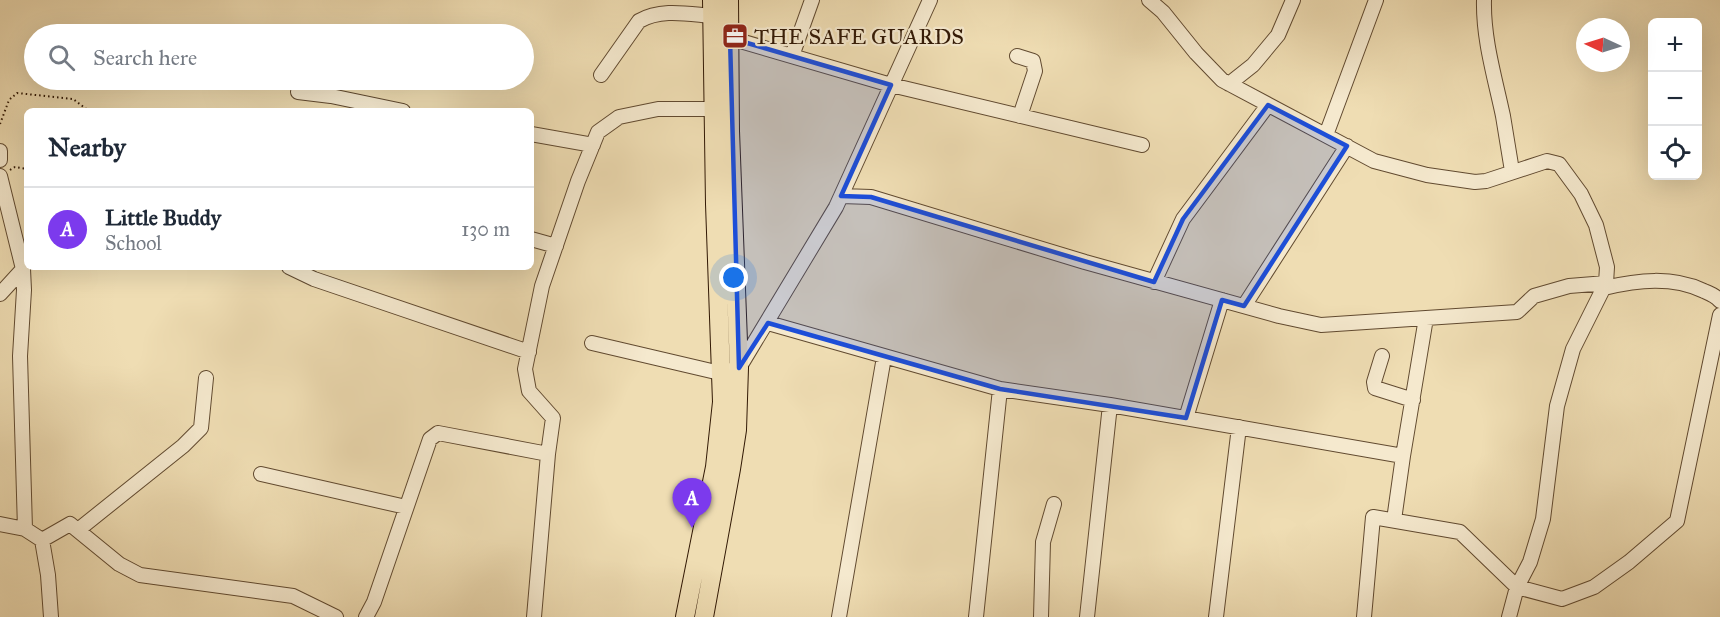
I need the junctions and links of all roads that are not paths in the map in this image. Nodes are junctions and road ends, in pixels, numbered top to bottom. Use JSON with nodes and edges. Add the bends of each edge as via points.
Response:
{"nodes":[{"id":1,"x":729,"y":0,"type":"edge"},
{"id":2,"x":812,"y":0,"type":"edge"},
{"id":3,"x":930,"y":0,"type":"edge"},
{"id":4,"x":1149,"y":0,"type":"edge"},
{"id":5,"x":1293,"y":0,"type":"edge"},
{"id":6,"x":1376,"y":0,"type":"edge"},
{"id":7,"x":1484,"y":0,"type":"edge"},
{"id":8,"x":712,"y":8,"type":"edge"},
{"id":9,"x":730,"y":38,"type":"junction"},
{"id":10,"x":792,"y":56,"type":"junction"},
{"id":11,"x":1017,"y":56,"type":"dead end"},
{"id":12,"x":602,"y":75,"type":"dead end"},
{"id":13,"x":1228,"y":84,"type":"junction"},
{"id":14,"x":891,"y":85,"type":"junction"},
{"id":15,"x":298,"y":92,"type":"dead end"},
{"id":16,"x":1268,"y":105,"type":"junction"},
{"id":17,"x":389,"y":108,"type":"edge"},
{"id":18,"x":722,"y":110,"type":"junction"},
{"id":19,"x":1020,"y":116,"type":"junction"},
{"id":20,"x":534,"y":135,"type":"edge"},
{"id":21,"x":1326,"y":135,"type":"junction"},
{"id":22,"x":593,"y":145,"type":"junction"},
{"id":23,"x":1142,"y":145,"type":"dead end"},
{"id":24,"x":1347,"y":146,"type":"junction"},
{"id":25,"x":0,"y":151,"type":"edge"},
{"id":26,"x":0,"y":160,"type":"edge"},
{"id":27,"x":1512,"y":171,"type":"junction"},
{"id":28,"x":0,"y":176,"type":"edge"},
{"id":29,"x":841,"y":196,"type":"junction"},
{"id":30,"x":534,"y":240,"type":"edge"},
{"id":31,"x":556,"y":246,"type":"junction"},
{"id":32,"x":23,"y":269,"type":"junction"},
{"id":33,"x":295,"y":270,"type":"edge"},
{"id":34,"x":1154,"y":282,"type":"junction"},
{"id":35,"x":1605,"y":286,"type":"junction"},
{"id":36,"x":0,"y":294,"type":"edge"},
{"id":37,"x":1222,"y":300,"type":"junction"},
{"id":38,"x":1720,"y":301,"type":"edge"},
{"id":39,"x":1244,"y":306,"type":"junction"},
{"id":40,"x":1720,"y":315,"type":"edge"},
{"id":41,"x":1426,"y":318,"type":"junction"},
{"id":42,"x":768,"y":323,"type":"junction"},
{"id":43,"x":592,"y":343,"type":"dead end"},
{"id":44,"x":529,"y":352,"type":"junction"},
{"id":45,"x":1382,"y":356,"type":"dead end"},
{"id":46,"x":884,"y":357,"type":"junction"},
{"id":47,"x":740,"y":368,"type":"junction"},
{"id":48,"x":720,"y":373,"type":"junction"},
{"id":49,"x":206,"y":378,"type":"dead end"},
{"id":50,"x":1000,"y":389,"type":"junction"},
{"id":51,"x":1413,"y":400,"type":"junction"},
{"id":52,"x":1110,"y":405,"type":"junction"},
{"id":53,"x":1186,"y":418,"type":"junction"},
{"id":54,"x":1239,"y":427,"type":"junction"},
{"id":55,"x":548,"y":454,"type":"junction"},
{"id":56,"x":1403,"y":456,"type":"junction"},
{"id":57,"x":261,"y":474,"type":"dead end"},
{"id":58,"x":1054,"y":504,"type":"dead end"},
{"id":59,"x":406,"y":507,"type":"junction"},
{"id":60,"x":1394,"y":520,"type":"junction"},
{"id":61,"x":0,"y":524,"type":"edge"},
{"id":62,"x":25,"y":529,"type":"junction"},
{"id":63,"x":78,"y":530,"type":"junction"},
{"id":64,"x":42,"y":540,"type":"junction"},
{"id":65,"x":1517,"y":587,"type":"junction"},
{"id":66,"x":51,"y":617,"type":"edge"},
{"id":67,"x":336,"y":617,"type":"edge"},
{"id":68,"x":366,"y":617,"type":"edge"},
{"id":69,"x":534,"y":617,"type":"edge"},
{"id":70,"x":685,"y":617,"type":"edge"},
{"id":71,"x":704,"y":617,"type":"edge"},
{"id":72,"x":839,"y":617,"type":"edge"},
{"id":73,"x":976,"y":617,"type":"edge"},
{"id":74,"x":1041,"y":617,"type":"edge"},
{"id":75,"x":1087,"y":617,"type":"edge"},
{"id":76,"x":1216,"y":617,"type":"edge"},
{"id":77,"x":1364,"y":617,"type":"edge"},
{"id":78,"x":1509,"y":617,"type":"edge"}],
"edges":[{"from":1,"to":9,"type":"main road"},
{"from":2,"to":10,"type":"street"},
{"from":3,"to":14,"type":"street"},
{"from":4,"to":13,"type":"street"},
{"from":5,"to":13,"type":"street","via":[[1278,35],[1253,65]]},
{"from":6,"to":21,"type":"street"},
{"from":7,"to":27,"type":"street","via":[[1491,66]]},
{"from":8,"to":12,"type":"street","via":[[647,16],[639,21]]},
{"from":8,"to":18,"type":"main road"},
{"from":9,"to":10,"type":"street"},
{"from":9,"to":18,"type":"main road"},
{"from":10,"to":14,"type":"street"},
{"from":11,"to":19,"type":"street","via":[[1033,61],[1035,66]]},
{"from":13,"to":16,"type":"street"},
{"from":14,"to":19,"type":"street"},
{"from":14,"to":29,"type":"street"},
{"from":15,"to":17,"type":"street"},
{"from":16,"to":21,"type":"street"},
{"from":16,"to":34,"type":"street","via":[[1183,219]]},
{"from":18,"to":22,"type":"street","via":[[658,109],[619,117],[598,132]]},
{"from":18,"to":47,"type":"main road"},
{"from":18,"to":48,"type":"main road","via":[[715,204]]},
{"from":19,"to":23,"type":"street"},
{"from":20,"to":22,"type":"street"},
{"from":21,"to":24,"type":"street"},
{"from":22,"to":31,"type":"street"},
{"from":24,"to":27,"type":"street","via":[[1374,160],[1427,175],[1475,182]]},
{"from":24,"to":39,"type":"street"},
{"from":25,"to":26,"type":"street"},
{"from":27,"to":35,"type":"street","via":[[1547,161],[1559,165],[1581,194],[1596,225],[1607,267]]},
{"from":28,"to":32,"type":"street"},
{"from":29,"to":34,"type":"street","via":[[871,197]]},
{"from":29,"to":42,"type":"street"},
{"from":30,"to":31,"type":"street"},
{"from":31,"to":44,"type":"street","via":[[542,286]]},
{"from":32,"to":36,"type":"street"},
{"from":32,"to":62,"type":"street","via":[[20,356]]},
{"from":33,"to":44,"type":"street"},
{"from":34,"to":37,"type":"street"},
{"from":35,"to":38,"type":"street","via":[[1652,280],[1689,285]]},
{"from":35,"to":41,"type":"street","via":[[1569,286],[1534,296],[1518,312]]},
{"from":35,"to":65,"type":"street","via":[[1573,348],[1557,406],[1543,519],[1530,562]]},
{"from":37,"to":39,"type":"street"},
{"from":37,"to":53,"type":"street"},
{"from":39,"to":41,"type":"street","via":[[1321,325]]},
{"from":40,"to":65,"type":"street","via":[[1677,521],[1594,587],[1562,599]]},
{"from":41,"to":51,"type":"street"},
{"from":42,"to":46,"type":"street"},
{"from":42,"to":47,"type":"street"},
{"from":43,"to":48,"type":"street"},
{"from":44,"to":55,"type":"street","via":[[525,369],[529,391],[553,418]]},
{"from":45,"to":51,"type":"street","via":[[1374,382],[1376,388]]},
{"from":46,"to":50,"type":"street"},
{"from":46,"to":72,"type":"street"},
{"from":47,"to":48,"type":"street"},
{"from":47,"to":71,"type":"main road","via":[[737,430]]},
{"from":48,"to":70,"type":"main road","via":[[722,402],[715,467]]},
{"from":49,"to":63,"type":"street","via":[[201,428]]},
{"from":50,"to":52,"type":"street"},
{"from":50,"to":73,"type":"street"},
{"from":51,"to":56,"type":"street"},
{"from":52,"to":53,"type":"street"},
{"from":52,"to":75,"type":"street"},
{"from":53,"to":54,"type":"street"},
{"from":54,"to":56,"type":"street"},
{"from":54,"to":76,"type":"street"},
{"from":55,"to":59,"type":"street","via":[[438,433],[430,440]]},
{"from":55,"to":69,"type":"street"},
{"from":56,"to":60,"type":"street"},
{"from":57,"to":59,"type":"street"},
{"from":58,"to":74,"type":"street","via":[[1043,542]]},
{"from":59,"to":68,"type":"street"},
{"from":60,"to":65,"type":"street","via":[[1460,532]]},
{"from":60,"to":77,"type":"street","via":[[1373,517]]},
{"from":61,"to":62,"type":"street"},
{"from":62,"to":64,"type":"street"},
{"from":63,"to":64,"type":"street","via":[[70,524]]},
{"from":63,"to":67,"type":"street","via":[[119,564],[140,575],[293,596]]},
{"from":64,"to":66,"type":"street"},
{"from":65,"to":78,"type":"street"}]}
